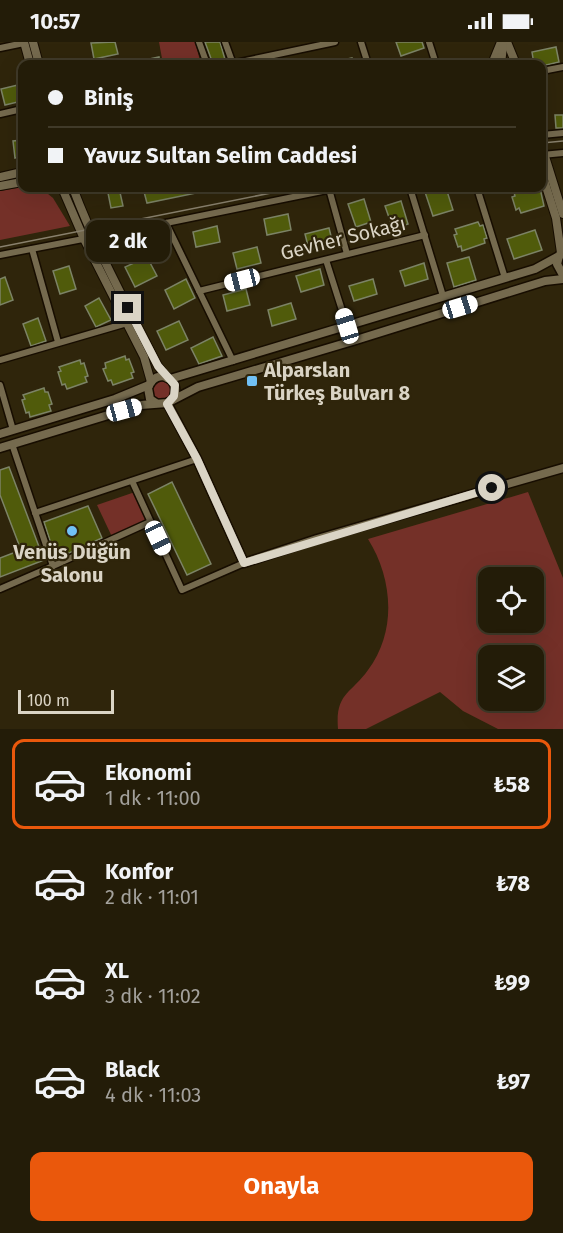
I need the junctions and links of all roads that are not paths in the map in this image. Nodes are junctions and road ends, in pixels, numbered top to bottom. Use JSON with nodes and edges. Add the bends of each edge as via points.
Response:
{"nodes":[{"id":1,"x":30,"y":42,"type":"edge"},
{"id":2,"x":199,"y":42,"type":"edge"},
{"id":3,"x":225,"y":42,"type":"edge"},
{"id":4,"x":335,"y":42,"type":"edge"},
{"id":5,"x":361,"y":42,"type":"edge"},
{"id":6,"x":429,"y":42,"type":"edge"},
{"id":7,"x":504,"y":42,"type":"edge"},
{"id":8,"x":0,"y":48,"type":"edge"},
{"id":9,"x":30,"y":60,"type":"edge"},
{"id":10,"x":37,"y":60,"type":"edge"},
{"id":11,"x":206,"y":60,"type":"edge"},
{"id":12,"x":231,"y":60,"type":"edge"},
{"id":13,"x":251,"y":60,"type":"edge"},
{"id":14,"x":367,"y":60,"type":"edge"},
{"id":15,"x":435,"y":60,"type":"edge"},
{"id":16,"x":494,"y":60,"type":"edge"},
{"id":17,"x":502,"y":60,"type":"edge"},
{"id":18,"x":514,"y":60,"type":"edge"},
{"id":19,"x":563,"y":67,"type":"edge"},
{"id":20,"x":546,"y":70,"type":"edge"},
{"id":21,"x":18,"y":110,"type":"edge"},
{"id":22,"x":0,"y":114,"type":"edge"},
{"id":23,"x":563,"y":133,"type":"edge"},
{"id":24,"x":546,"y":135,"type":"edge"},
{"id":25,"x":546,"y":152,"type":"edge"},
{"id":26,"x":563,"y":153,"type":"edge"},
{"id":27,"x":546,"y":164,"type":"edge"},
{"id":28,"x":18,"y":173,"type":"edge"},
{"id":29,"x":0,"y":177,"type":"edge"},
{"id":30,"x":18,"y":183,"type":"edge"},
{"id":31,"x":0,"y":186,"type":"edge"},
{"id":32,"x":546,"y":187,"type":"edge"},
{"id":33,"x":64,"y":192,"type":"edge"},
{"id":34,"x":75,"y":192,"type":"edge"},
{"id":35,"x":314,"y":192,"type":"edge"},
{"id":36,"x":334,"y":192,"type":"edge"},
{"id":37,"x":411,"y":192,"type":"edge"},
{"id":38,"x":478,"y":192,"type":"edge"},
{"id":39,"x":563,"y":214,"type":"edge"},
{"id":40,"x":166,"y":223,"type":"junction"},
{"id":41,"x":425,"y":235,"type":"junction"},
{"id":42,"x":93,"y":238,"type":"junction"},
{"id":43,"x":84,"y":239,"type":"junction"},
{"id":44,"x":32,"y":249,"type":"junction"},
{"id":45,"x":347,"y":254,"type":"junction"},
{"id":46,"x":561,"y":254,"type":"edge"},
{"id":47,"x":0,"y":255,"type":"edge"},
{"id":48,"x":327,"y":260,"type":"junction"},
{"id":49,"x":563,"y":277,"type":"edge"},
{"id":50,"x":505,"y":278,"type":"junction"},
{"id":51,"x":199,"y":291,"type":"junction"},
{"id":52,"x":443,"y":296,"type":"junction"},
{"id":53,"x":127,"y":323,"type":"junction"},
{"id":54,"x":347,"y":326,"type":"junction"},
{"id":55,"x":58,"y":342,"type":"junction"},
{"id":56,"x":0,"y":360,"type":"edge"},
{"id":57,"x":233,"y":361,"type":"junction"},
{"id":58,"x":169,"y":378,"type":"junction"},
{"id":59,"x":150,"y":383,"type":"junction"},
{"id":60,"x":0,"y":385,"type":"edge"},
{"id":61,"x":170,"y":401,"type":"junction"},
{"id":62,"x":156,"y":403,"type":"junction"},
{"id":63,"x":13,"y":430,"type":"junction"},
{"id":64,"x":0,"y":434,"type":"edge"},
{"id":65,"x":12,"y":444,"type":"junction"},
{"id":66,"x":0,"y":447,"type":"edge"},
{"id":67,"x":197,"y":459,"type":"junction"},
{"id":68,"x":563,"y":468,"type":"edge"},
{"id":69,"x":132,"y":481,"type":"junction"},
{"id":70,"x":36,"y":513,"type":"junction"},
{"id":71,"x":150,"y":522,"type":"junction"},
{"id":72,"x":244,"y":563,"type":"junction"},
{"id":73,"x":53,"y":566,"type":"junction"},
{"id":74,"x":0,"y":589,"type":"edge"}],
"edges":[{"from":1,"to":8,"type":"street"},
{"from":1,"to":9,"type":"street"},
{"from":1,"to":10,"type":"street"},
{"from":2,"to":11,"type":"street"},
{"from":3,"to":12,"type":"street"},
{"from":4,"to":13,"type":"street"},
{"from":5,"to":14,"type":"street"},
{"from":6,"to":15,"type":"street"},
{"from":7,"to":16,"type":"street"},
{"from":7,"to":17,"type":"street"},
{"from":7,"to":18,"type":"street"},
{"from":19,"to":20,"type":"street"},
{"from":21,"to":22,"type":"street"},
{"from":23,"to":24,"type":"street"},
{"from":25,"to":26,"type":"street"},
{"from":27,"to":39,"type":"street"},
{"from":28,"to":29,"type":"street"},
{"from":30,"to":31,"type":"street"},
{"from":32,"to":46,"type":"street"},
{"from":33,"to":43,"type":"street"},
{"from":34,"to":42,"type":"street"},
{"from":35,"to":40,"type":"street"},
{"from":36,"to":45,"type":"street"},
{"from":37,"to":41,"type":"street"},
{"from":38,"to":50,"type":"street"},
{"from":40,"to":42,"type":"street"},
{"from":40,"to":51,"type":"street"},
{"from":41,"to":45,"type":"street","name":"Gevher Sokağı"},
{"from":41,"to":52,"type":"street"},
{"from":42,"to":43,"type":"street"},
{"from":42,"to":58,"type":"street","via":[[158,366]]},
{"from":43,"to":44,"type":"street"},
{"from":43,"to":53,"type":"street"},
{"from":44,"to":47,"type":"street"},
{"from":44,"to":55,"type":"street"},
{"from":45,"to":48,"type":"street","name":"Gevher Sokağı"},
{"from":46,"to":49,"type":"main road","via":[[558,268]]},
{"from":46,"to":50,"type":"main road","via":[[535,269]]},
{"from":48,"to":51,"type":"street","name":"Gevher Sokağı"},
{"from":48,"to":54,"type":"street"},
{"from":49,"to":61,"type":"main road","via":[[198,387]]},
{"from":50,"to":52,"type":"main road"},
{"from":51,"to":57,"type":"street"},
{"from":52,"to":54,"type":"main road"},
{"from":53,"to":55,"type":"street"},
{"from":53,"to":59,"type":"street","via":[[144,357]]},
{"from":54,"to":57,"type":"main road"},
{"from":55,"to":56,"type":"street"},
{"from":57,"to":58,"type":"main road"},
{"from":58,"to":59,"type":"main road","via":[[157,377]]},
{"from":58,"to":61,"type":"main road","via":[[176,389]]},
{"from":59,"to":62,"type":"main road","via":[[148,395]]},
{"from":59,"to":63,"type":"main road","via":[[115,399]]},
{"from":60,"to":63,"type":"street"},
{"from":61,"to":62,"type":"main road"},
{"from":61,"to":67,"type":"main road"},
{"from":62,"to":65,"type":"main road"},
{"from":63,"to":64,"type":"main road"},
{"from":65,"to":66,"type":"main road"},
{"from":65,"to":70,"type":"street"},
{"from":67,"to":69,"type":"street"},
{"from":67,"to":72,"type":"main road"},
{"from":68,"to":72,"type":"main road"},
{"from":69,"to":70,"type":"street"},
{"from":69,"to":71,"type":"street"},
{"from":70,"to":73,"type":"street"},
{"from":71,"to":72,"type":"street","via":[[182,590]]},
{"from":71,"to":73,"type":"street"},
{"from":73,"to":74,"type":"street"}]}
